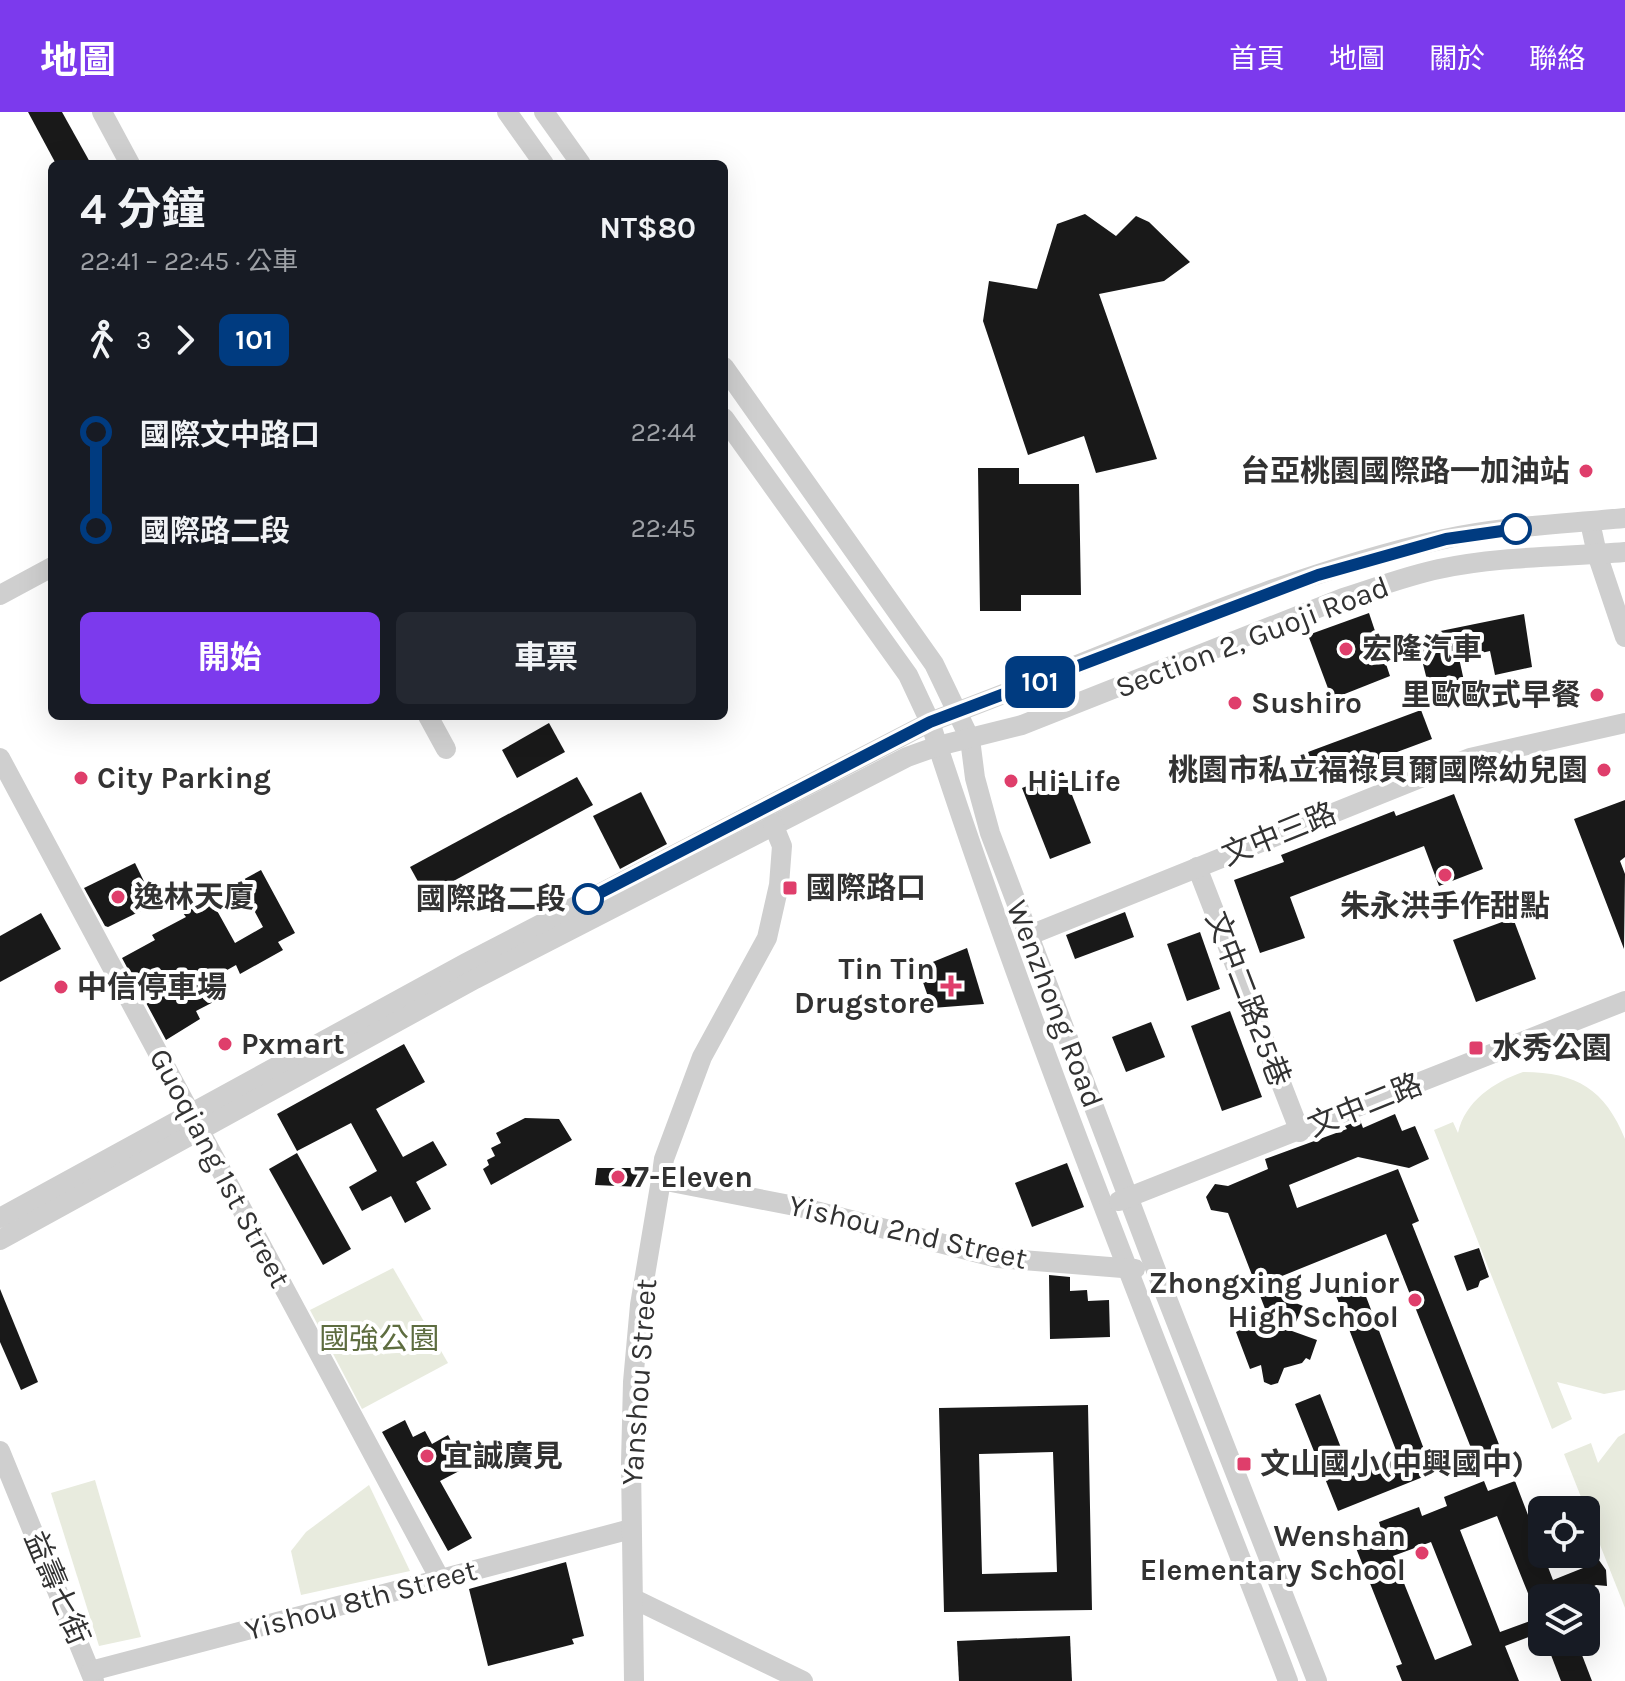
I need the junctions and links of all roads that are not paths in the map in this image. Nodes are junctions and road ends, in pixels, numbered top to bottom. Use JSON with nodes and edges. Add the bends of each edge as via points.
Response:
{"nodes":[{"id":1,"x":102,"y":112,"type":"edge"},
{"id":2,"x":507,"y":112,"type":"edge"},
{"id":3,"x":544,"y":112,"type":"edge"},
{"id":4,"x":128,"y":160,"type":"edge"},
{"id":5,"x":541,"y":160,"type":"edge"},
{"id":6,"x":578,"y":160,"type":"edge"},
{"id":7,"x":728,"y":373,"type":"edge"},
{"id":8,"x":728,"y":424,"type":"edge"},
{"id":9,"x":1625,"y":518,"type":"edge"},
{"id":10,"x":1590,"y":522,"type":"junction"},
{"id":11,"x":1625,"y":552,"type":"edge"},
{"id":12,"x":1597,"y":554,"type":"junction"},
{"id":13,"x":48,"y":569,"type":"edge"},
{"id":14,"x":0,"y":595,"type":"edge"},
{"id":15,"x":1625,"y":637,"type":"edge"},
{"id":16,"x":959,"y":712,"type":"junction"},
{"id":17,"x":430,"y":720,"type":"edge"},
{"id":18,"x":930,"y":722,"type":"junction"},
{"id":19,"x":1625,"y":723,"type":"edge"},
{"id":20,"x":970,"y":739,"type":"junction"},
{"id":21,"x":938,"y":746,"type":"junction"},
{"id":22,"x":446,"y":749,"type":"dead end"},
{"id":23,"x":0,"y":758,"type":"edge"},
{"id":24,"x":773,"y":824,"type":"junction"},
{"id":25,"x":1197,"y":867,"type":"junction"},
{"id":26,"x":1030,"y":935,"type":"junction"},
{"id":27,"x":1625,"y":1001,"type":"edge"},
{"id":28,"x":195,"y":1120,"type":"junction"},
{"id":29,"x":1300,"y":1132,"type":"junction"},
{"id":30,"x":661,"y":1180,"type":"junction"},
{"id":31,"x":1128,"y":1197,"type":"junction"},
{"id":32,"x":1104,"y":1207,"type":"junction"},
{"id":33,"x":0,"y":1218,"type":"edge"},
{"id":34,"x":0,"y":1240,"type":"edge"},
{"id":35,"x":1126,"y":1267,"type":"junction"},
{"id":36,"x":1157,"y":1273,"type":"junction"},
{"id":37,"x":0,"y":1451,"type":"edge"},
{"id":38,"x":631,"y":1529,"type":"junction"},
{"id":39,"x":440,"y":1579,"type":"junction"},
{"id":40,"x":634,"y":1599,"type":"junction"},
{"id":41,"x":93,"y":1676,"type":"edge"},
{"id":42,"x":634,"y":1681,"type":"edge"},
{"id":43,"x":803,"y":1681,"type":"edge"},
{"id":44,"x":1288,"y":1681,"type":"edge"},
{"id":45,"x":1317,"y":1681,"type":"edge"}],
"edges":[{"from":1,"to":4,"type":"street"},
{"from":2,"to":5,"type":"street"},
{"from":3,"to":6,"type":"street"},
{"from":7,"to":16,"type":"street","name":"Wenzhong Road","via":[[934,664]]},
{"from":8,"to":18,"type":"street","name":"Wenzhong Road","via":[[908,675]]},
{"from":9,"to":10,"type":"street","name":"Section 2, Guoji Road"},
{"from":10,"to":12,"type":"street"},
{"from":10,"to":16,"type":"street","name":"Section 2, Guoji Road","via":[[1494,531],[1385,554],[1190,622]]},
{"from":11,"to":12,"type":"street","name":"Section 2, Guoji Road"},
{"from":12,"to":15,"type":"street"},
{"from":12,"to":20,"type":"street","name":"Section 2, Guoji Road","via":[[1479,563],[1392,582],[1022,725]]},
{"from":13,"to":14,"type":"street"},
{"from":16,"to":18,"type":"street","name":"Section 2, Guoji Road"},
{"from":16,"to":20,"type":"street","name":"Wenzhong Road"},
{"from":17,"to":22,"type":"street"},
{"from":18,"to":21,"type":"street","name":"Wenzhong Road"},
{"from":18,"to":28,"type":"street","name":"Section 2, Guoji Road","via":[[466,963]]},
{"from":19,"to":25,"type":"street","name":"文中三路","via":[[1470,758]]},
{"from":20,"to":21,"type":"street","name":"Section 2, Guoji Road"},
{"from":20,"to":26,"type":"street","name":"Wenzhong Road","via":[[990,833]]},
{"from":21,"to":24,"type":"street","name":"Section 2, Guoji Road"},
{"from":21,"to":32,"type":"street","name":"Wenzhong Road"},
{"from":23,"to":28,"type":"street","name":"Guoqiang 1st Street"},
{"from":24,"to":28,"type":"street","name":"Section 2, Guoji Road"},
{"from":24,"to":30,"type":"street","name":"Yanshou Street","via":[[782,846],[767,938],[702,1057]]},
{"from":25,"to":26,"type":"street","name":"文中三路"},
{"from":25,"to":29,"type":"street","name":"文中二路25巷"},
{"from":26,"to":31,"type":"street","name":"Wenzhong Road"},
{"from":27,"to":29,"type":"street","name":"文中二路"},
{"from":28,"to":33,"type":"street","name":"Section 2, Guoji Road"},
{"from":28,"to":34,"type":"street","name":"Section 2, Guoji Road"},
{"from":28,"to":39,"type":"street","name":"Guoqiang 1st Street"},
{"from":29,"to":31,"type":"street","name":"文中二路"},
{"from":30,"to":35,"type":"street","name":"Yishou 2nd Street","via":[[800,1207],[998,1258]]},
{"from":30,"to":38,"type":"street","name":"Yanshou Street","via":[[636,1342]]},
{"from":31,"to":32,"type":"street","name":"文中二路"},
{"from":31,"to":36,"type":"street","name":"Wenzhong Road"},
{"from":32,"to":35,"type":"street","name":"Wenzhong Road"},
{"from":35,"to":36,"type":"street","name":"Yishou 2nd Street"},
{"from":35,"to":44,"type":"street","name":"Wenzhong Road"},
{"from":36,"to":45,"type":"street","name":"Wenzhong Road"},
{"from":37,"to":41,"type":"street","name":"益壽七街"},
{"from":38,"to":39,"type":"street","name":"Yishou 8th Street"},
{"from":38,"to":40,"type":"street","name":"Yanshou Street"},
{"from":39,"to":41,"type":"street","name":"Yishou 8th Street"},
{"from":40,"to":42,"type":"street","name":"Yanshou Street"},
{"from":40,"to":43,"type":"street"}]}
